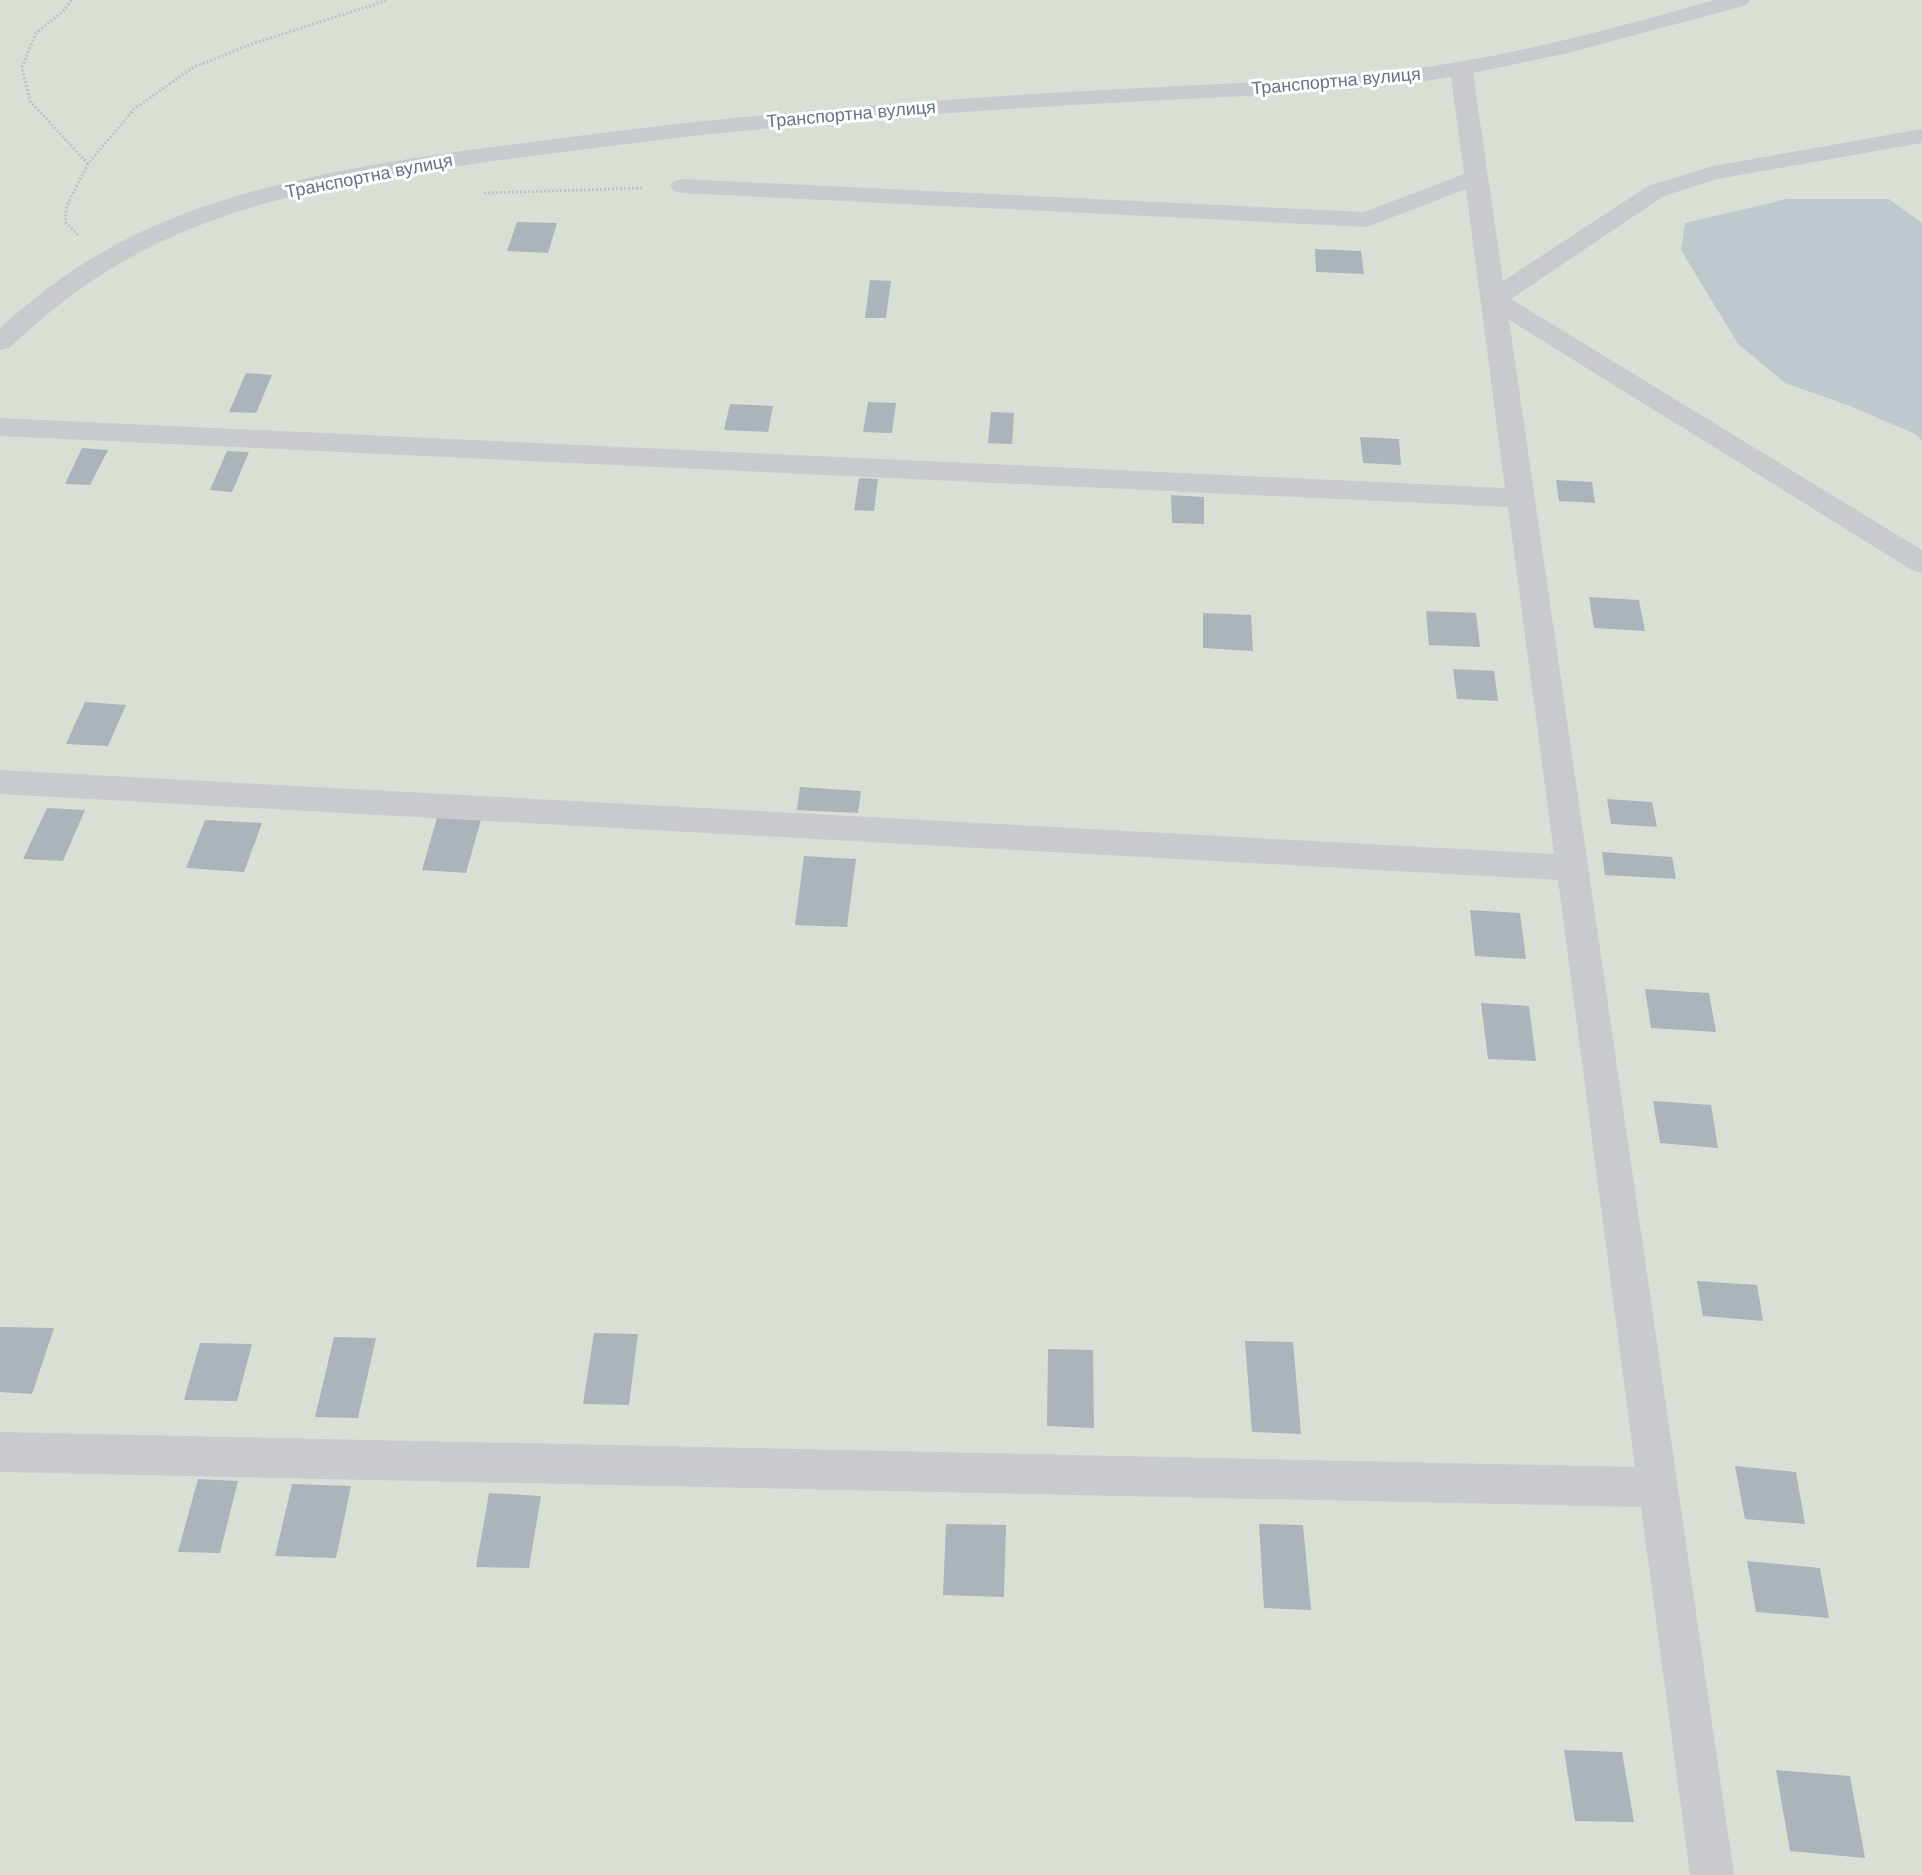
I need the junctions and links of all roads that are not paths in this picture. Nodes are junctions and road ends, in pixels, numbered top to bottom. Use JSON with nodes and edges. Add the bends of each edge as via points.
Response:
{"nodes":[{"id":1,"x":1738,"y":0,"type":"edge"},
{"id":2,"x":1461,"y":69,"type":"junction"},
{"id":3,"x":1922,"y":136,"type":"edge"},
{"id":4,"x":1476,"y":177,"type":"junction"},
{"id":5,"x":682,"y":186,"type":"road end"},
{"id":6,"x":1493,"y":299,"type":"junction"},
{"id":7,"x":0,"y":342,"type":"edge"},
{"id":8,"x":0,"y":427,"type":"edge"},
{"id":9,"x":1521,"y":498,"type":"junction"},
{"id":10,"x":1922,"y":563,"type":"edge"},
{"id":11,"x":0,"y":782,"type":"edge"},
{"id":12,"x":1572,"y":868,"type":"junction"},
{"id":13,"x":0,"y":1452,"type":"edge"},
{"id":14,"x":1658,"y":1487,"type":"junction"},
{"id":15,"x":1712,"y":1875,"type":"edge"}],
"edges":[{"from":1,"to":2,"type":"street","name":"Транспортна вулиця","via":[[1603,38]]},
{"from":2,"to":4,"type":"street"},
{"from":2,"to":7,"type":"street","name":"Транспортна вулиця","via":[[1378,80],[875,110],[641,134],[332,180],[170,229],[103,262],[38,307]]},
{"from":3,"to":6,"type":"street","via":[[1713,173],[1656,190]]},
{"from":4,"to":5,"type":"street","via":[[1367,220]]},
{"from":4,"to":6,"type":"street"},
{"from":6,"to":9,"type":"street"},
{"from":6,"to":10,"type":"street"},
{"from":8,"to":9,"type":"street"},
{"from":9,"to":12,"type":"street"},
{"from":11,"to":12,"type":"street"},
{"from":12,"to":14,"type":"street"},
{"from":13,"to":14,"type":"street"},
{"from":14,"to":15,"type":"street"}]}
